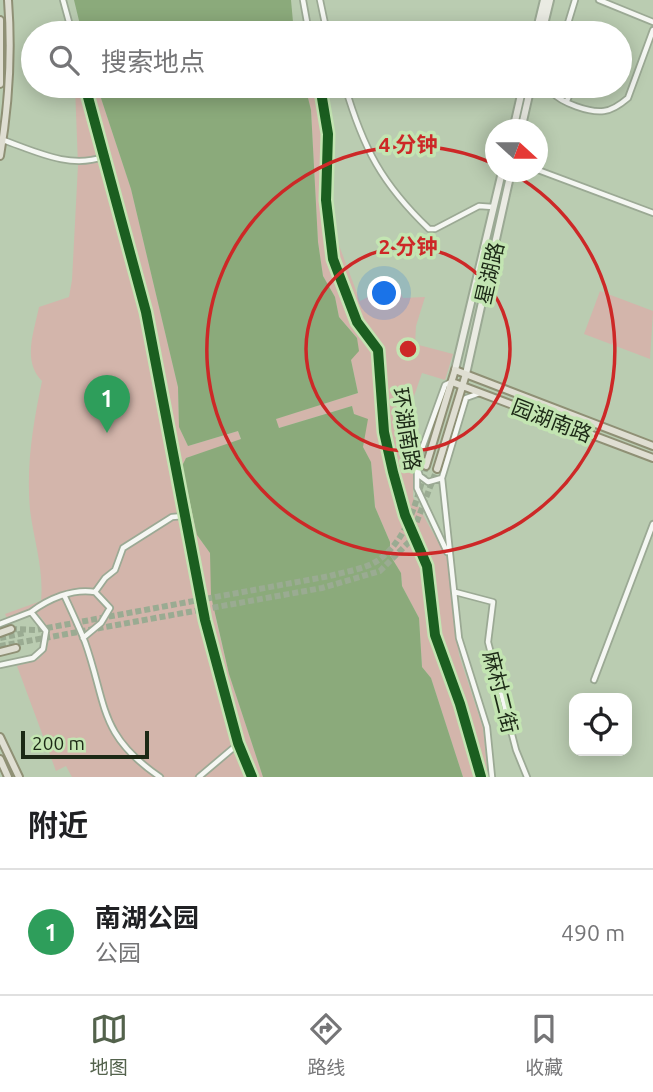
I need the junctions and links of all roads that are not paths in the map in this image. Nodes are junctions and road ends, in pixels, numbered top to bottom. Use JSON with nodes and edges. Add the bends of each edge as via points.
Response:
{"nodes":[{"id":1,"x":8,"y":0,"type":"edge"},
{"id":2,"x":63,"y":0,"type":"edge"},
{"id":3,"x":303,"y":0,"type":"edge"},
{"id":4,"x":320,"y":0,"type":"edge"},
{"id":5,"x":544,"y":0,"type":"edge"},
{"id":6,"x":550,"y":0,"type":"edge"},
{"id":7,"x":575,"y":0,"type":"edge"},
{"id":8,"x":599,"y":0,"type":"edge"},
{"id":9,"x":0,"y":20,"type":"edge"},
{"id":10,"x":69,"y":21,"type":"edge"},
{"id":11,"x":307,"y":21,"type":"edge"},
{"id":12,"x":324,"y":21,"type":"edge"},
{"id":13,"x":539,"y":21,"type":"edge"},
{"id":14,"x":545,"y":21,"type":"edge"},
{"id":15,"x":569,"y":21,"type":"edge"},
{"id":16,"x":653,"y":22,"type":"edge"},
{"id":17,"x":653,"y":30,"type":"edge"},
{"id":18,"x":0,"y":84,"type":"edge"},
{"id":19,"x":632,"y":87,"type":"edge"},
{"id":20,"x":88,"y":98,"type":"edge"},
{"id":21,"x":322,"y":98,"type":"edge"},
{"id":22,"x":350,"y":98,"type":"edge"},
{"id":23,"x":520,"y":98,"type":"edge"},
{"id":24,"x":528,"y":98,"type":"edge"},
{"id":25,"x":560,"y":98,"type":"edge"},
{"id":26,"x":568,"y":98,"type":"edge"},
{"id":27,"x":628,"y":98,"type":"edge"},
{"id":28,"x":567,"y":101,"type":"junction"},
{"id":29,"x":516,"y":119,"type":"edge"},
{"id":30,"x":524,"y":119,"type":"edge"},
{"id":31,"x":3,"y":140,"type":"junction"},
{"id":32,"x":0,"y":156,"type":"edge"},
{"id":33,"x":103,"y":157,"type":"junction"},
{"id":34,"x":548,"y":174,"type":"edge"},
{"id":35,"x":500,"y":182,"type":"edge"},
{"id":36,"x":509,"y":182,"type":"edge"},
{"id":37,"x":494,"y":207,"type":"junction"},
{"id":38,"x":653,"y":213,"type":"edge"},
{"id":39,"x":455,"y":370,"type":"junction"},
{"id":40,"x":466,"y":374,"type":"junction"},
{"id":41,"x":452,"y":382,"type":"junction"},
{"id":42,"x":463,"y":386,"type":"junction"},
{"id":43,"x":483,"y":393,"type":"junction"},
{"id":44,"x":653,"y":446,"type":"edge"},
{"id":45,"x":653,"y":458,"type":"edge"},
{"id":46,"x":416,"y":465,"type":"junction"},
{"id":47,"x":426,"y":466,"type":"tunnel mouth"},
{"id":48,"x":437,"y":469,"type":"tunnel mouth"},
{"id":49,"x":442,"y":478,"type":"junction"},
{"id":50,"x":184,"y":516,"type":"junction"},
{"id":51,"x":653,"y":524,"type":"edge"},
{"id":52,"x":449,"y":556,"type":"junction"},
{"id":53,"x":95,"y":592,"type":"junction"},
{"id":54,"x":455,"y":592,"type":"junction"},
{"id":55,"x":65,"y":597,"type":"junction"},
{"id":56,"x":31,"y":612,"type":"junction"},
{"id":57,"x":0,"y":624,"type":"edge"},
{"id":58,"x":11,"y":629,"type":"tunnel mouth"},
{"id":59,"x":0,"y":632,"type":"edge"},
{"id":60,"x":83,"y":638,"type":"junction"},
{"id":61,"x":16,"y":648,"type":"dead end"},
{"id":62,"x":0,"y":652,"type":"edge"},
{"id":63,"x":0,"y":665,"type":"edge"},
{"id":64,"x":594,"y":680,"type":"dead end"},
{"id":65,"x":0,"y":737,"type":"edge"},
{"id":66,"x":238,"y":744,"type":"junction"},
{"id":67,"x":0,"y":759,"type":"edge"},
{"id":68,"x":8,"y":777,"type":"edge"},
{"id":69,"x":19,"y":777,"type":"edge"},
{"id":70,"x":160,"y":777,"type":"edge"},
{"id":71,"x":200,"y":777,"type":"edge"},
{"id":72,"x":252,"y":777,"type":"edge"},
{"id":73,"x":481,"y":777,"type":"edge"},
{"id":74,"x":492,"y":777,"type":"edge"},
{"id":75,"x":527,"y":777,"type":"edge"}],
"edges":[{"from":1,"to":31,"type":"main road","via":[[9,73]]},
{"from":2,"to":10,"type":"street"},
{"from":3,"to":11,"type":"street"},
{"from":4,"to":12,"type":"street"},
{"from":5,"to":13,"type":"main road"},
{"from":6,"to":14,"type":"main road"},
{"from":7,"to":15,"type":"street"},
{"from":8,"to":16,"type":"street"},
{"from":9,"to":18,"type":"main road"},
{"from":17,"to":19,"type":"street"},
{"from":20,"to":33,"type":"street"},
{"from":21,"to":73,"type":"street","name":"环湖南路","via":[[328,134],[326,200],[333,259],[358,322],[378,350],[384,432],[393,472],[427,566],[435,635]]},
{"from":22,"to":37,"type":"street","via":[[379,175],[429,229],[479,206]]},
{"from":23,"to":29,"type":"main road"},
{"from":24,"to":30,"type":"main road"},
{"from":25,"to":28,"type":"street"},
{"from":26,"to":28,"type":"street"},
{"from":27,"to":28,"type":"street","via":[[601,112]]},
{"from":31,"to":32,"type":"main road"},
{"from":31,"to":33,"type":"street","via":[[57,159]]},
{"from":33,"to":50,"type":"street","via":[[146,312]]},
{"from":34,"to":38,"type":"street"},
{"from":35,"to":37,"type":"main road","name":"星湖路"},
{"from":36,"to":40,"type":"main road","name":"星湖路"},
{"from":37,"to":39,"type":"main road","name":"星湖路"},
{"from":39,"to":40,"type":"main road","name":"园湖南路"},
{"from":39,"to":41,"type":"main road"},
{"from":40,"to":42,"type":"main road"},
{"from":40,"to":44,"type":"main road","name":"园湖南路"},
{"from":41,"to":42,"type":"main road","name":"园湖南路"},
{"from":41,"to":46,"type":"street","via":[[445,385]]},
{"from":41,"to":47,"type":"main road"},
{"from":42,"to":43,"type":"main road","name":"园湖南路"},
{"from":42,"to":48,"type":"main road"},
{"from":43,"to":45,"type":"main road","name":"园湖南路"},
{"from":43,"to":49,"type":"street","via":[[466,398]]},
{"from":46,"to":49,"type":"street","via":[[428,482]]},
{"from":46,"to":52,"type":"street","via":[[417,488]]},
{"from":49,"to":52,"type":"street"},
{"from":50,"to":53,"type":"street","via":[[172,517],[123,548],[115,570]]},
{"from":50,"to":66,"type":"street","via":[[205,620]]},
{"from":51,"to":64,"type":"street"},
{"from":52,"to":54,"type":"street"},
{"from":53,"to":55,"type":"street"},
{"from":53,"to":60,"type":"street","via":[[110,608]]},
{"from":54,"to":74,"type":"street","via":[[459,638],[487,727]]},
{"from":54,"to":75,"type":"street","name":"麻村二街","via":[[494,602],[488,642]]},
{"from":55,"to":56,"type":"street","via":[[46,601]]},
{"from":55,"to":60,"type":"street"},
{"from":56,"to":57,"type":"street"},
{"from":56,"to":63,"type":"street","via":[[46,631],[44,649],[33,658]]},
{"from":58,"to":59,"type":"main road"},
{"from":60,"to":70,"type":"street","via":[[99,700],[118,740]]},
{"from":61,"to":62,"type":"main road"},
{"from":65,"to":69,"type":"main road"},
{"from":66,"to":71,"type":"street"},
{"from":66,"to":72,"type":"street"},
{"from":67,"to":68,"type":"main road"}]}
